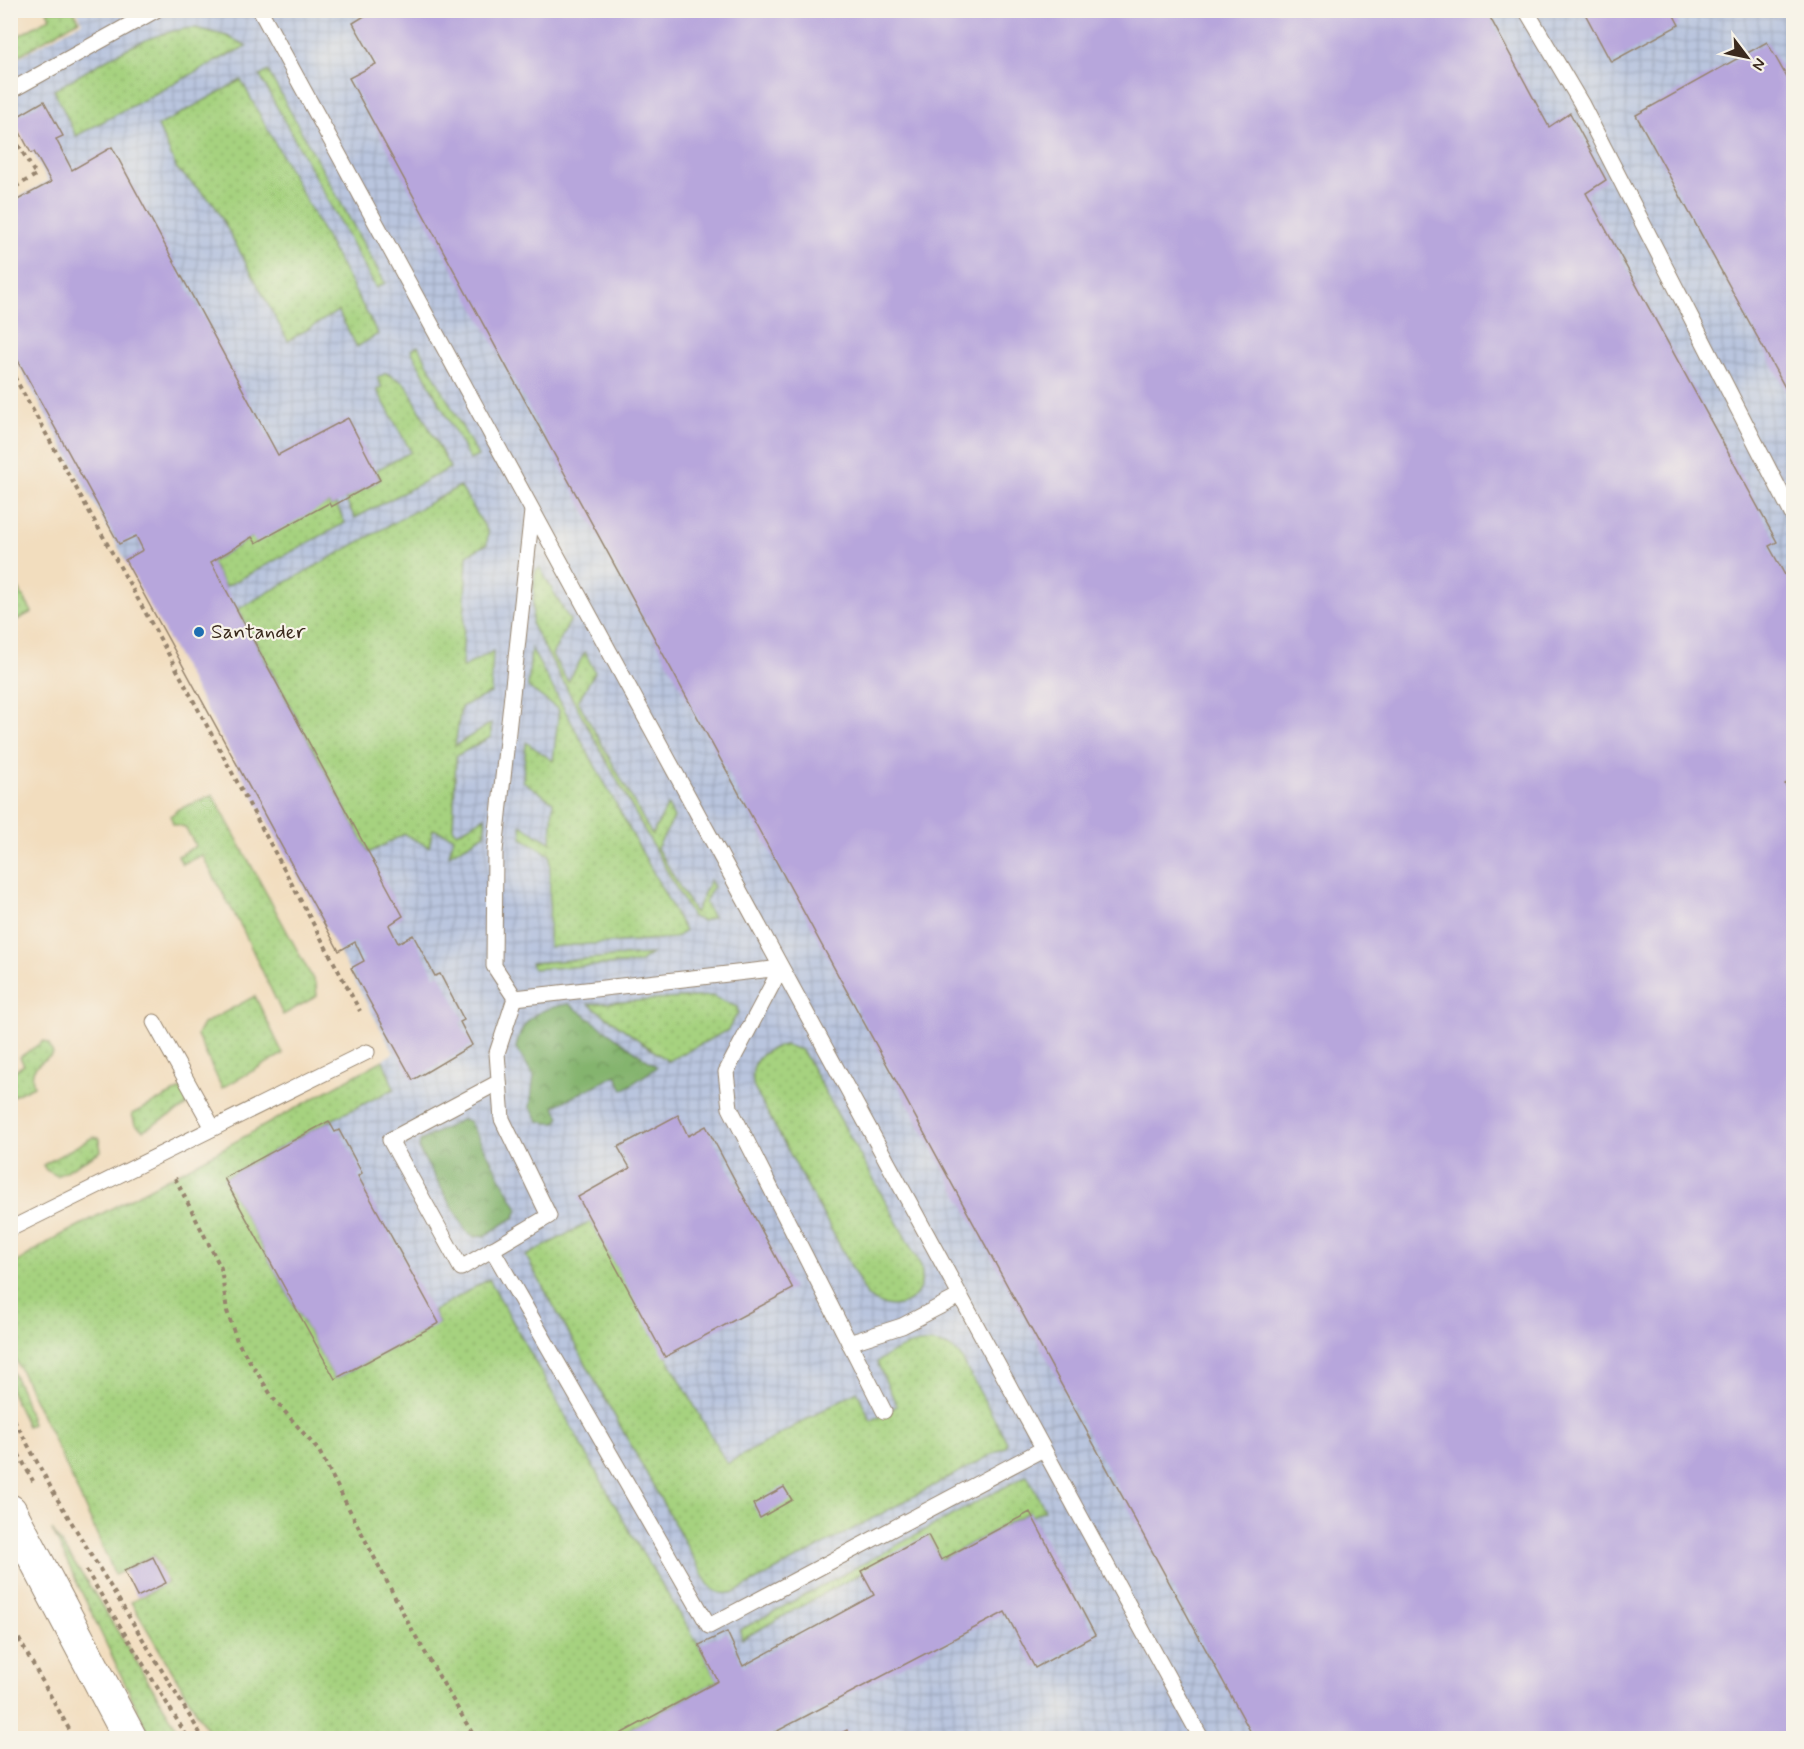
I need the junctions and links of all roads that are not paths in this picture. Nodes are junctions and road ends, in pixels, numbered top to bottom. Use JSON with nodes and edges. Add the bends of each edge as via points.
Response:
{"nodes":[{"id":1,"x":156,"y":10,"type":"edge"},
{"id":2,"x":260,"y":10,"type":"edge"},
{"id":3,"x":1526,"y":10,"type":"edge"},
{"id":4,"x":10,"y":91,"type":"edge"},
{"id":5,"x":532,"y":511,"type":"junction"},
{"id":6,"x":1794,"y":518,"type":"edge"},
{"id":7,"x":782,"y":968,"type":"junction"},
{"id":8,"x":515,"y":998,"type":"junction"},
{"id":9,"x":154,"y":1022,"type":"dead end"},
{"id":10,"x":367,"y":1052,"type":"dead end"},
{"id":11,"x":499,"y":1082,"type":"junction"},
{"id":12,"x":213,"y":1128,"type":"junction"},
{"id":13,"x":10,"y":1229,"type":"edge"},
{"id":14,"x":492,"y":1250,"type":"junction"},
{"id":15,"x":960,"y":1296,"type":"junction"},
{"id":16,"x":849,"y":1343,"type":"junction"},
{"id":17,"x":884,"y":1411,"type":"dead end"},
{"id":18,"x":1043,"y":1449,"type":"junction"},
{"id":19,"x":10,"y":1511,"type":"edge"},
{"id":20,"x":130,"y":1738,"type":"edge"},
{"id":21,"x":1201,"y":1738,"type":"edge"}],
"edges":[{"from":1,"to":4,"type":"lane"},
{"from":2,"to":5,"type":"lane"},
{"from":3,"to":6,"type":"lane","via":[[1581,103]]},
{"from":5,"to":7,"type":"lane"},
{"from":5,"to":8,"type":"lane","via":[[495,851],[494,966]]},
{"from":7,"to":8,"type":"lane"},
{"from":7,"to":15,"type":"lane"},
{"from":7,"to":16,"type":"lane","via":[[726,1072],[730,1108]]},
{"from":8,"to":11,"type":"lane","via":[[497,1053]]},
{"from":9,"to":12,"type":"lane"},
{"from":10,"to":12,"type":"lane"},
{"from":11,"to":14,"type":"lane","via":[[502,1119],[549,1216]]},
{"from":11,"to":14,"type":"lane","via":[[390,1140],[461,1268]]},
{"from":12,"to":13,"type":"lane"},
{"from":14,"to":18,"type":"lane","via":[[709,1626]]},
{"from":15,"to":16,"type":"lane","via":[[902,1326]]},
{"from":15,"to":18,"type":"lane"},
{"from":16,"to":17,"type":"lane"},
{"from":18,"to":21,"type":"lane"},
{"from":19,"to":20,"type":"street"}]}
